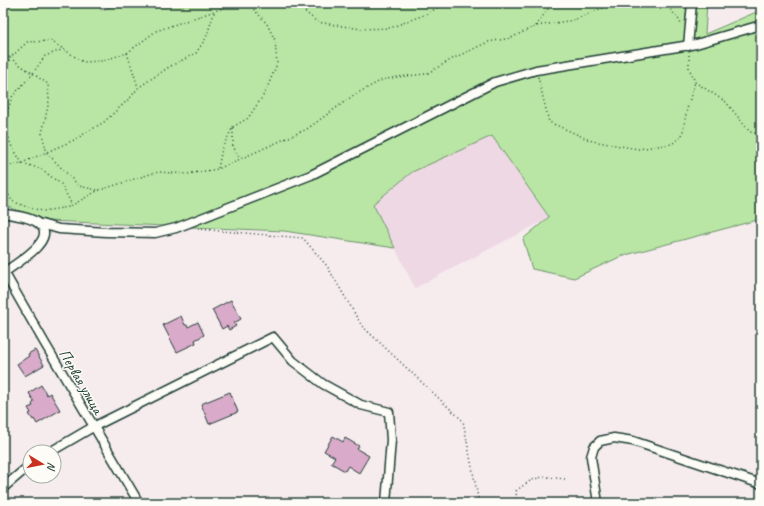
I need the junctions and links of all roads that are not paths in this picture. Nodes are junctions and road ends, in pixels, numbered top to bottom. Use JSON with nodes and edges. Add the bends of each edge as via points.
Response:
{"nodes":[{"id":1,"x":692,"y":3,"type":"edge"},
{"id":2,"x":761,"y":25,"type":"edge"},
{"id":3,"x":688,"y":46,"type":"junction"},
{"id":4,"x":3,"y":213,"type":"edge"},
{"id":5,"x":40,"y":224,"type":"junction"},
{"id":6,"x":4,"y":272,"type":"edge"},
{"id":7,"x":93,"y":427,"type":"junction"},
{"id":8,"x":62,"y":445,"type":"edge"},
{"id":9,"x":22,"y":472,"type":"edge"},
{"id":10,"x":761,"y":484,"type":"edge"},
{"id":11,"x":3,"y":488,"type":"edge"},
{"id":12,"x":139,"y":503,"type":"edge"},
{"id":13,"x":386,"y":503,"type":"edge"},
{"id":14,"x":598,"y":503,"type":"edge"}],
"edges":[{"from":1,"to":3,"type":"street"},
{"from":2,"to":3,"type":"street"},
{"from":3,"to":5,"type":"street","via":[[536,70],[495,82],[311,175],[176,228],[155,233],[106,232],[59,229]]},
{"from":4,"to":5,"type":"street"},
{"from":5,"to":6,"type":"street","via":[[43,232],[42,242]]},
{"from":6,"to":7,"type":"street","name":"Первая улица"},
{"from":7,"to":8,"type":"street"},
{"from":7,"to":12,"type":"street","name":"Первая улица"},
{"from":7,"to":13,"type":"street","via":[[273,337],[293,361],[323,384],[361,404],[389,412],[391,440]]},
{"from":9,"to":11,"type":"street"},
{"from":10,"to":14,"type":"street","via":[[633,441],[614,438],[600,441],[594,446],[591,457]]}]}
